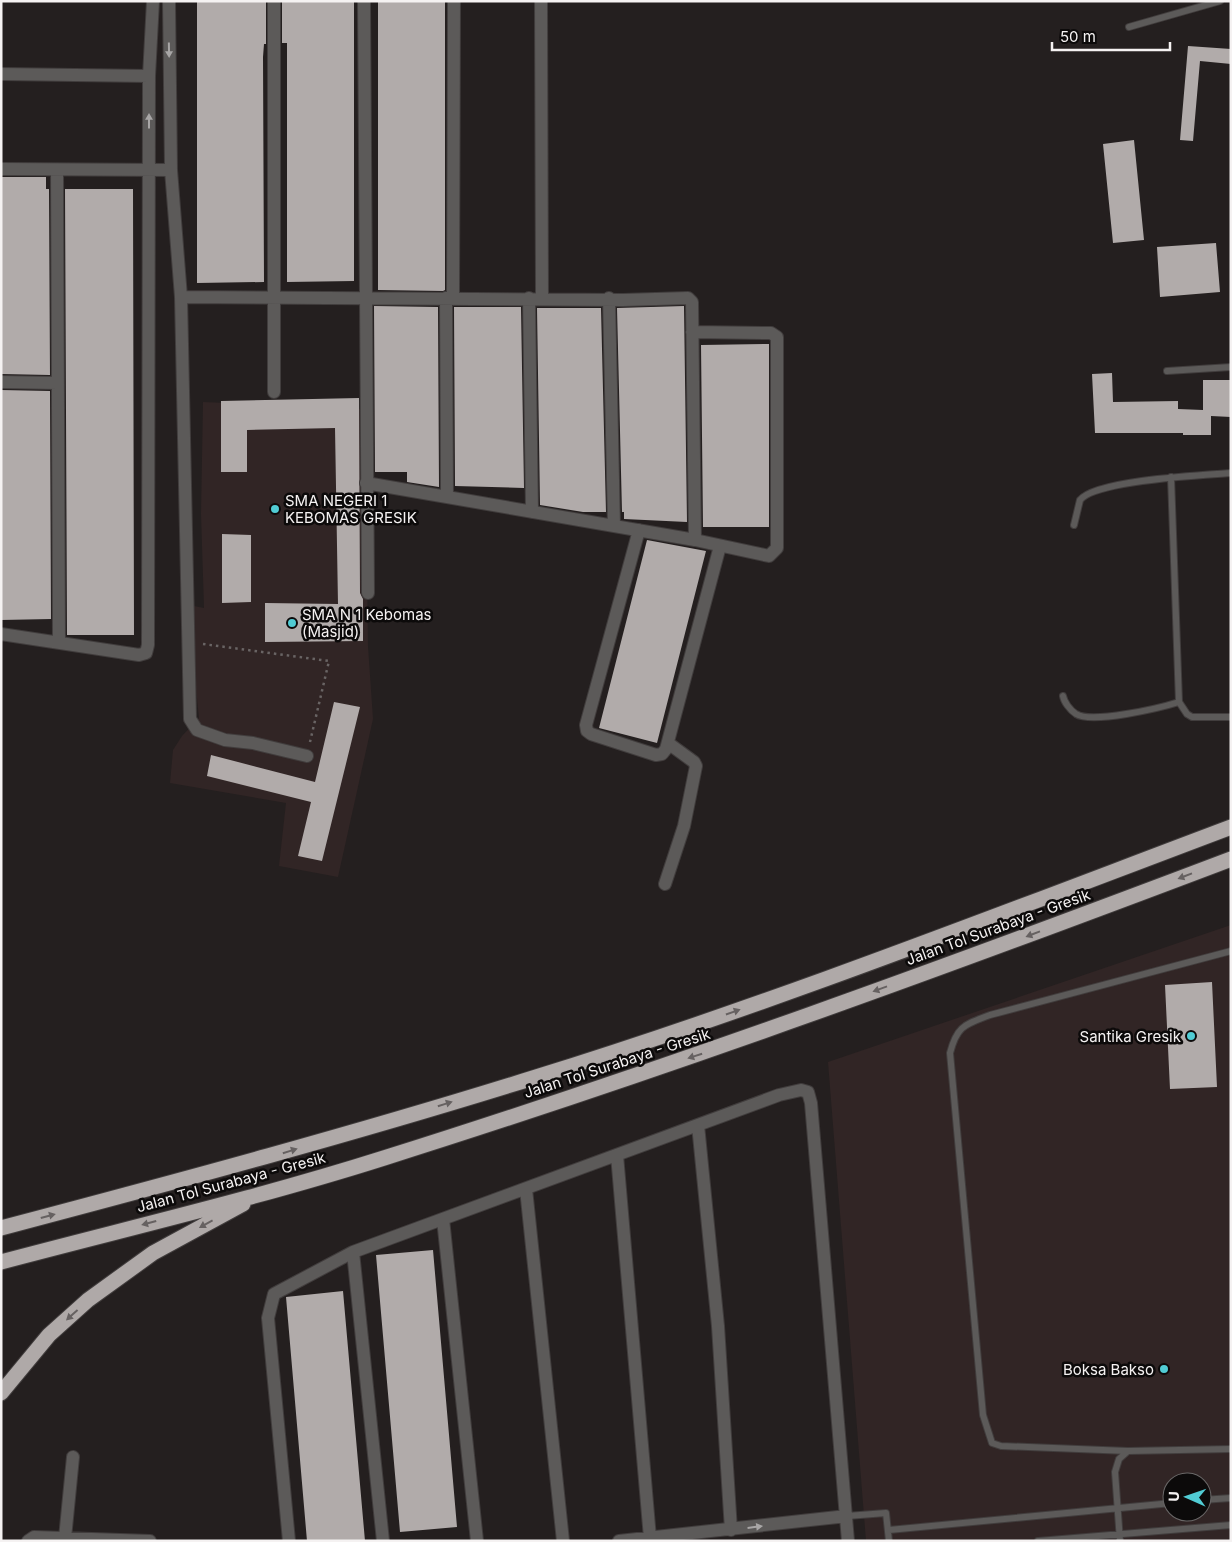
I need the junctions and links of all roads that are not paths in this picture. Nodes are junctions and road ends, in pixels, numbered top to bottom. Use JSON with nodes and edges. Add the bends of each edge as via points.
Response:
{"nodes":[{"id":1,"x":153,"y":1,"type":"edge"},
{"id":2,"x":169,"y":1,"type":"edge"},
{"id":3,"x":274,"y":1,"type":"edge"},
{"id":4,"x":364,"y":1,"type":"edge"},
{"id":5,"x":454,"y":1,"type":"edge"},
{"id":6,"x":541,"y":1,"type":"edge"},
{"id":7,"x":1220,"y":1,"type":"edge"},
{"id":8,"x":1129,"y":27,"type":"dead end"},
{"id":9,"x":1,"y":74,"type":"edge"},
{"id":10,"x":149,"y":76,"type":"junction"},
{"id":11,"x":1,"y":169,"type":"edge"},
{"id":12,"x":58,"y":170,"type":"junction"},
{"id":13,"x":149,"y":170,"type":"junction"},
{"id":14,"x":171,"y":170,"type":"junction"},
{"id":15,"x":181,"y":297,"type":"junction"},
{"id":16,"x":274,"y":297,"type":"junction"},
{"id":17,"x":364,"y":297,"type":"junction"},
{"id":18,"x":450,"y":298,"type":"junction"},
{"id":19,"x":536,"y":298,"type":"junction"},
{"id":20,"x":609,"y":298,"type":"junction"},
{"id":21,"x":692,"y":332,"type":"junction"},
{"id":22,"x":1231,"y":367,"type":"edge"},
{"id":23,"x":1167,"y":371,"type":"dead end"},
{"id":24,"x":1,"y":382,"type":"edge"},
{"id":25,"x":57,"y":382,"type":"junction"},
{"id":26,"x":274,"y":392,"type":"dead end"},
{"id":27,"x":1231,"y":473,"type":"edge"},
{"id":28,"x":1170,"y":477,"type":"junction"},
{"id":29,"x":366,"y":484,"type":"junction"},
{"id":30,"x":447,"y":497,"type":"junction"},
{"id":31,"x":532,"y":512,"type":"junction"},
{"id":32,"x":1074,"y":525,"type":"dead end"},
{"id":33,"x":614,"y":526,"type":"junction"},
{"id":34,"x":639,"y":530,"type":"junction"},
{"id":35,"x":695,"y":540,"type":"junction"},
{"id":36,"x":720,"y":546,"type":"junction"},
{"id":37,"x":368,"y":593,"type":"dead end"},
{"id":38,"x":1,"y":634,"type":"edge"},
{"id":39,"x":58,"y":643,"type":"junction"},
{"id":40,"x":1063,"y":696,"type":"dead end"},
{"id":41,"x":1179,"y":702,"type":"junction"},
{"id":42,"x":1231,"y":717,"type":"edge"},
{"id":43,"x":668,"y":743,"type":"junction"},
{"id":44,"x":307,"y":756,"type":"road end"},
{"id":45,"x":1231,"y":827,"type":"edge"},
{"id":46,"x":1231,"y":859,"type":"edge"},
{"id":47,"x":665,"y":884,"type":"dead end"},
{"id":48,"x":1231,"y":951,"type":"edge"},
{"id":49,"x":698,"y":1125,"type":"junction"},
{"id":50,"x":617,"y":1155,"type":"junction"},
{"id":51,"x":526,"y":1189,"type":"junction"},
{"id":52,"x":264,"y":1192,"type":"junction"},
{"id":53,"x":443,"y":1219,"type":"junction"},
{"id":54,"x":1,"y":1228,"type":"edge"},
{"id":55,"x":353,"y":1252,"type":"junction"},
{"id":56,"x":1,"y":1262,"type":"edge"},
{"id":57,"x":1,"y":1392,"type":"edge"},
{"id":58,"x":1231,"y":1449,"type":"edge"},
{"id":59,"x":1128,"y":1451,"type":"junction"},
{"id":60,"x":72,"y":1457,"type":"dead end"},
{"id":61,"x":1231,"y":1498,"type":"edge"},
{"id":62,"x":1212,"y":1499,"type":"edge"},
{"id":63,"x":1162,"y":1504,"type":"edge"},
{"id":64,"x":1117,"y":1509,"type":"junction"},
{"id":65,"x":847,"y":1516,"type":"junction"},
{"id":66,"x":1231,"y":1525,"type":"edge"},
{"id":67,"x":732,"y":1530,"type":"junction"},
{"id":68,"x":889,"y":1530,"type":"junction"},
{"id":69,"x":1120,"y":1533,"type":"junction"},
{"id":70,"x":64,"y":1538,"type":"junction"},
{"id":71,"x":650,"y":1538,"type":"junction"},
{"id":72,"x":110,"y":1540,"type":"edge"},
{"id":73,"x":28,"y":1541,"type":"edge"},
{"id":74,"x":150,"y":1541,"type":"edge"},
{"id":75,"x":289,"y":1541,"type":"edge"},
{"id":76,"x":383,"y":1541,"type":"edge"},
{"id":77,"x":477,"y":1541,"type":"edge"},
{"id":78,"x":563,"y":1541,"type":"edge"},
{"id":79,"x":619,"y":1541,"type":"edge"},
{"id":80,"x":848,"y":1541,"type":"edge"},
{"id":81,"x":889,"y":1541,"type":"edge"},
{"id":82,"x":1038,"y":1541,"type":"edge"},
{"id":83,"x":1120,"y":1541,"type":"edge"}],
"edges":[{"from":1,"to":10,"type":"street"},
{"from":2,"to":14,"type":"street","one_way":true},
{"from":3,"to":16,"type":"street"},
{"from":4,"to":17,"type":"street"},
{"from":5,"to":18,"type":"street"},
{"from":6,"to":19,"type":"street"},
{"from":7,"to":8,"type":"lane"},
{"from":9,"to":10,"type":"street"},
{"from":13,"to":10,"type":"street","one_way":true},
{"from":11,"to":12,"type":"street"},
{"from":12,"to":13,"type":"street"},
{"from":12,"to":25,"type":"street"},
{"from":13,"to":14,"type":"street"},
{"from":13,"to":39,"type":"street","via":[[148,645],[146,653],[139,655]]},
{"from":14,"to":15,"type":"street"},
{"from":15,"to":16,"type":"street"},
{"from":15,"to":44,"type":"street","via":[[190,719],[197,730],[225,740]]},
{"from":16,"to":17,"type":"street"},
{"from":16,"to":26,"type":"street"},
{"from":17,"to":18,"type":"street"},
{"from":17,"to":29,"type":"street"},
{"from":18,"to":19,"type":"street"},
{"from":18,"to":30,"type":"street"},
{"from":19,"to":20,"type":"street"},
{"from":19,"to":31,"type":"street"},
{"from":20,"to":21,"type":"street","via":[[688,298],[692,302]]},
{"from":20,"to":33,"type":"street"},
{"from":21,"to":35,"type":"street"},
{"from":21,"to":36,"type":"street","via":[[771,333],[777,337],[777,548],[769,556]]},
{"from":22,"to":23,"type":"lane"},
{"from":24,"to":25,"type":"street"},
{"from":25,"to":39,"type":"street"},
{"from":27,"to":28,"type":"lane"},
{"from":28,"to":32,"type":"lane","via":[[1091,492],[1080,500]]},
{"from":28,"to":41,"type":"lane"},
{"from":29,"to":30,"type":"street"},
{"from":29,"to":37,"type":"street"},
{"from":30,"to":31,"type":"street"},
{"from":31,"to":33,"type":"street"},
{"from":33,"to":34,"type":"street"},
{"from":34,"to":35,"type":"street"},
{"from":34,"to":43,"type":"street","via":[[586,724],[591,734],[656,755],[662,754]]},
{"from":35,"to":36,"type":"street"},
{"from":36,"to":43,"type":"street"},
{"from":38,"to":39,"type":"street"},
{"from":40,"to":41,"type":"lane","via":[[1077,715],[1103,717]]},
{"from":41,"to":42,"type":"lane","via":[[1192,717]]},
{"from":43,"to":47,"type":"street","via":[[696,766],[684,826]]},
{"from":54,"to":45,"type":"highway","name":"Jalan Tol Surabaya - Gresik","one_way":true,"via":[[262,1159],[535,1078],[735,1011]]},
{"from":46,"to":52,"type":"highway","name":"Jalan Tol Surabaya - Gresik","one_way":true,"via":[[721,1047],[390,1156]]},
{"from":48,"to":59,"type":"lane","via":[[990,1015],[969,1023],[955,1034],[950,1053],[987,1433],[992,1443],[1001,1446]]},
{"from":49,"to":50,"type":"street"},
{"from":49,"to":65,"type":"street","via":[[779,1094],[808,1092]]},
{"from":49,"to":67,"type":"street","via":[[718,1326]]},
{"from":50,"to":51,"type":"street"},
{"from":50,"to":71,"type":"street"},
{"from":51,"to":53,"type":"street"},
{"from":51,"to":78,"type":"street"},
{"from":52,"to":56,"type":"highway","name":"Jalan Tol Surabaya - Gresik","one_way":true},
{"from":52,"to":57,"type":"highway","one_way":true,"via":[[153,1252],[88,1300],[49,1336]]},
{"from":53,"to":55,"type":"street"},
{"from":53,"to":77,"type":"street"},
{"from":55,"to":75,"type":"street","via":[[274,1294],[270,1305],[268,1318]]},
{"from":55,"to":76,"type":"street"},
{"from":58,"to":59,"type":"lane"},
{"from":59,"to":64,"type":"lane","via":[[1119,1459],[1115,1472]]},
{"from":60,"to":70,"type":"street"},
{"from":61,"to":62,"type":"lane"},
{"from":63,"to":64,"type":"lane"},
{"from":64,"to":68,"type":"lane"},
{"from":64,"to":69,"type":"lane"},
{"from":67,"to":65,"type":"street","one_way":true},
{"from":65,"to":68,"type":"lane","via":[[885,1512]]},
{"from":65,"to":80,"type":"street"},
{"from":66,"to":69,"type":"lane"},
{"from":67,"to":71,"type":"street"},
{"from":68,"to":81,"type":"lane"},
{"from":69,"to":82,"type":"lane"},
{"from":69,"to":83,"type":"lane"},
{"from":70,"to":72,"type":"street"},
{"from":70,"to":73,"type":"street","via":[[34,1537]]},
{"from":71,"to":79,"type":"street"},
{"from":72,"to":74,"type":"street"}]}
